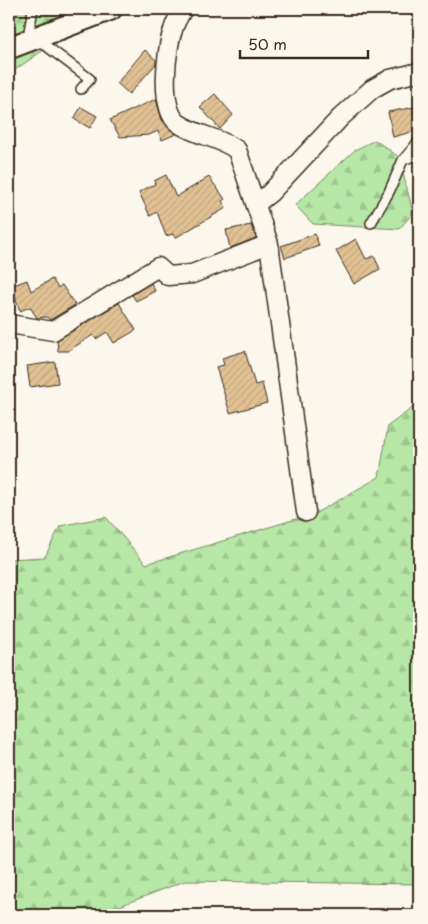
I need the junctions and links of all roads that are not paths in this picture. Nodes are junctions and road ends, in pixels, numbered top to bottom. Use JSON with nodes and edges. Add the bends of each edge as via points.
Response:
{"nodes":[{"id":1,"x":33,"y":9,"type":"edge"},
{"id":2,"x":111,"y":9,"type":"edge"},
{"id":3,"x":183,"y":9,"type":"edge"},
{"id":4,"x":37,"y":39,"type":"junction"},
{"id":5,"x":9,"y":48,"type":"edge"},
{"id":6,"x":419,"y":72,"type":"edge"},
{"id":7,"x":9,"y":80,"type":"edge"},
{"id":8,"x":81,"y":89,"type":"dead end"},
{"id":9,"x":10,"y":94,"type":"dead end"},
{"id":10,"x":419,"y":142,"type":"edge"},
{"id":11,"x":419,"y":154,"type":"edge"},
{"id":12,"x":403,"y":160,"type":"junction"},
{"id":13,"x":256,"y":204,"type":"junction"},
{"id":14,"x":371,"y":223,"type":"dead end"},
{"id":15,"x":269,"y":244,"type":"junction"},
{"id":16,"x":9,"y":324,"type":"edge"},
{"id":17,"x":306,"y":512,"type":"dead end"}],
"edges":[{"from":1,"to":4,"type":"lane","via":[[29,30]]},
{"from":2,"to":4,"type":"street"},
{"from":3,"to":13,"type":"street","via":[[173,28],[167,52],[166,93],[170,108],[176,121],[188,129],[227,142],[237,150]]},
{"from":4,"to":5,"type":"street"},
{"from":4,"to":8,"type":"lane","via":[[90,79]]},
{"from":6,"to":13,"type":"street","via":[[390,79],[372,89]]},
{"from":7,"to":9,"type":"lane"},
{"from":10,"to":12,"type":"lane"},
{"from":11,"to":12,"type":"lane"},
{"from":12,"to":14,"type":"lane"},
{"from":13,"to":15,"type":"street"},
{"from":15,"to":16,"type":"street","via":[[192,274],[168,276],[158,266],[53,331]]},
{"from":15,"to":17,"type":"street"}]}
